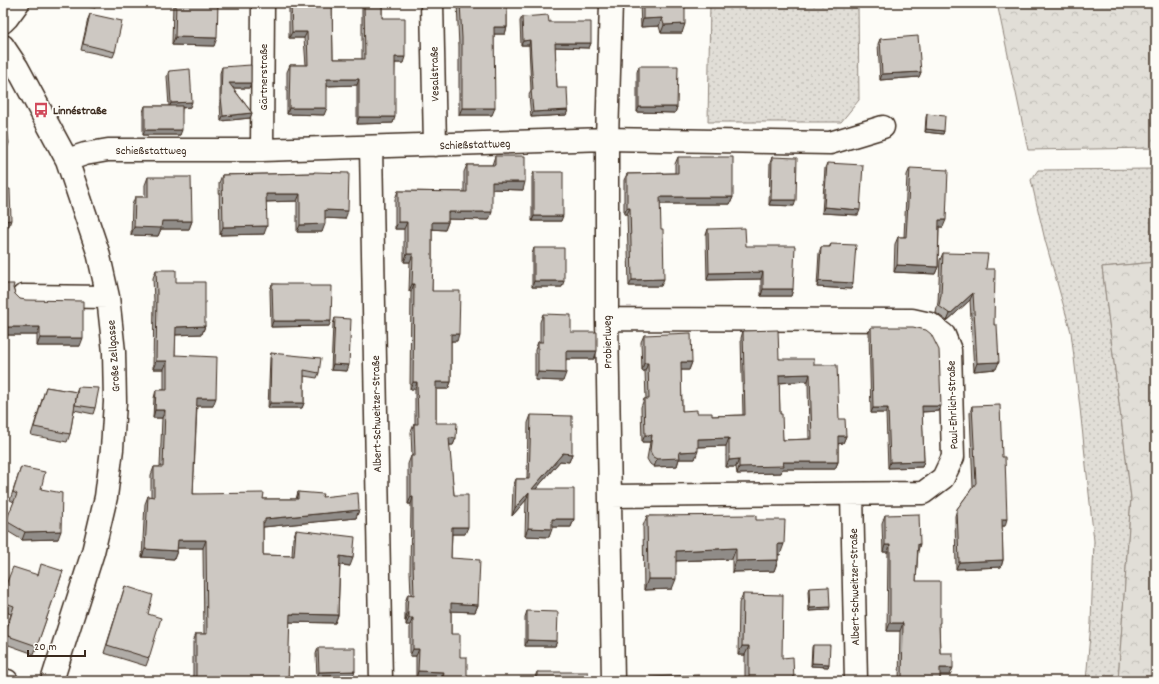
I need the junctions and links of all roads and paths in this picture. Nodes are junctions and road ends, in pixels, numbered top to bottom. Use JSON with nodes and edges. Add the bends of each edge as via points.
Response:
{"nodes":[{"id":1,"x":18,"y":3,"type":"edge"},
{"id":2,"x":263,"y":3,"type":"edge"},
{"id":3,"x":432,"y":3,"type":"edge"},
{"id":4,"x":611,"y":3,"type":"edge"},
{"id":5,"x":3,"y":22,"type":"edge"},
{"id":6,"x":3,"y":46,"type":"edge"},
{"id":7,"x":882,"y":127,"type":"dead end"},
{"id":8,"x":607,"y":138,"type":"junction"},
{"id":9,"x":435,"y":145,"type":"junction"},
{"id":10,"x":371,"y":147,"type":"junction"},
{"id":11,"x":262,"y":150,"type":"junction"},
{"id":12,"x":67,"y":160,"type":"junction"},
{"id":13,"x":23,"y":296,"type":"dead end"},
{"id":14,"x":108,"y":297,"type":"junction"},
{"id":15,"x":607,"y":319,"type":"junction"},
{"id":16,"x":852,"y":494,"type":"junction"},
{"id":17,"x":610,"y":496,"type":"junction"},
{"id":18,"x":3,"y":680,"type":"edge"},
{"id":19,"x":7,"y":681,"type":"edge"},
{"id":20,"x":52,"y":681,"type":"edge"},
{"id":21,"x":382,"y":681,"type":"edge"},
{"id":22,"x":613,"y":681,"type":"edge"},
{"id":23,"x":856,"y":681,"type":"edge"}],
"edges":[{"from":1,"to":5,"type":"street"},
{"from":2,"to":11,"type":"street","name":"Gärtnerstraße"},
{"from":3,"to":9,"type":"street","name":"Vesalstraße"},
{"from":4,"to":8,"type":"street","name":"Probierlweg"},
{"from":6,"to":12,"type":"street","name":"Große Zellgasse"},
{"from":7,"to":8,"type":"street","name":"Schießstattweg","via":[[830,143]]},
{"from":8,"to":9,"type":"street","name":"Schießstattweg"},
{"from":8,"to":15,"type":"street","name":"Probierlweg"},
{"from":9,"to":10,"type":"street","name":"Schießstattweg"},
{"from":10,"to":11,"type":"street","name":"Schießstattweg"},
{"from":10,"to":21,"type":"street","name":"Albert-Schweitzer-Straße"},
{"from":11,"to":12,"type":"street","name":"Schießstattweg","via":[[108,150]]},
{"from":12,"to":14,"type":"street","name":"Große Zellgasse","via":[[98,252]]},
{"from":13,"to":14,"type":"street"},
{"from":14,"to":20,"type":"street","name":"Große Zellgasse","via":[[114,352],[115,402],[106,497],[93,552]]},
{"from":15,"to":16,"type":"street","name":"Paul-Ehrlich-Straße","via":[[912,320],[930,324],[944,335],[950,350],[953,457],[943,478],[923,493]]},
{"from":15,"to":17,"type":"street","name":"Probierlweg"},
{"from":16,"to":17,"type":"street","name":"Paul-Ehrlich-Straße"},
{"from":16,"to":23,"type":"street","name":"Albert-Schweitzer-Straße"},
{"from":17,"to":22,"type":"street","name":"Probierlweg"},
{"from":18,"to":19,"type":"street"}]}
